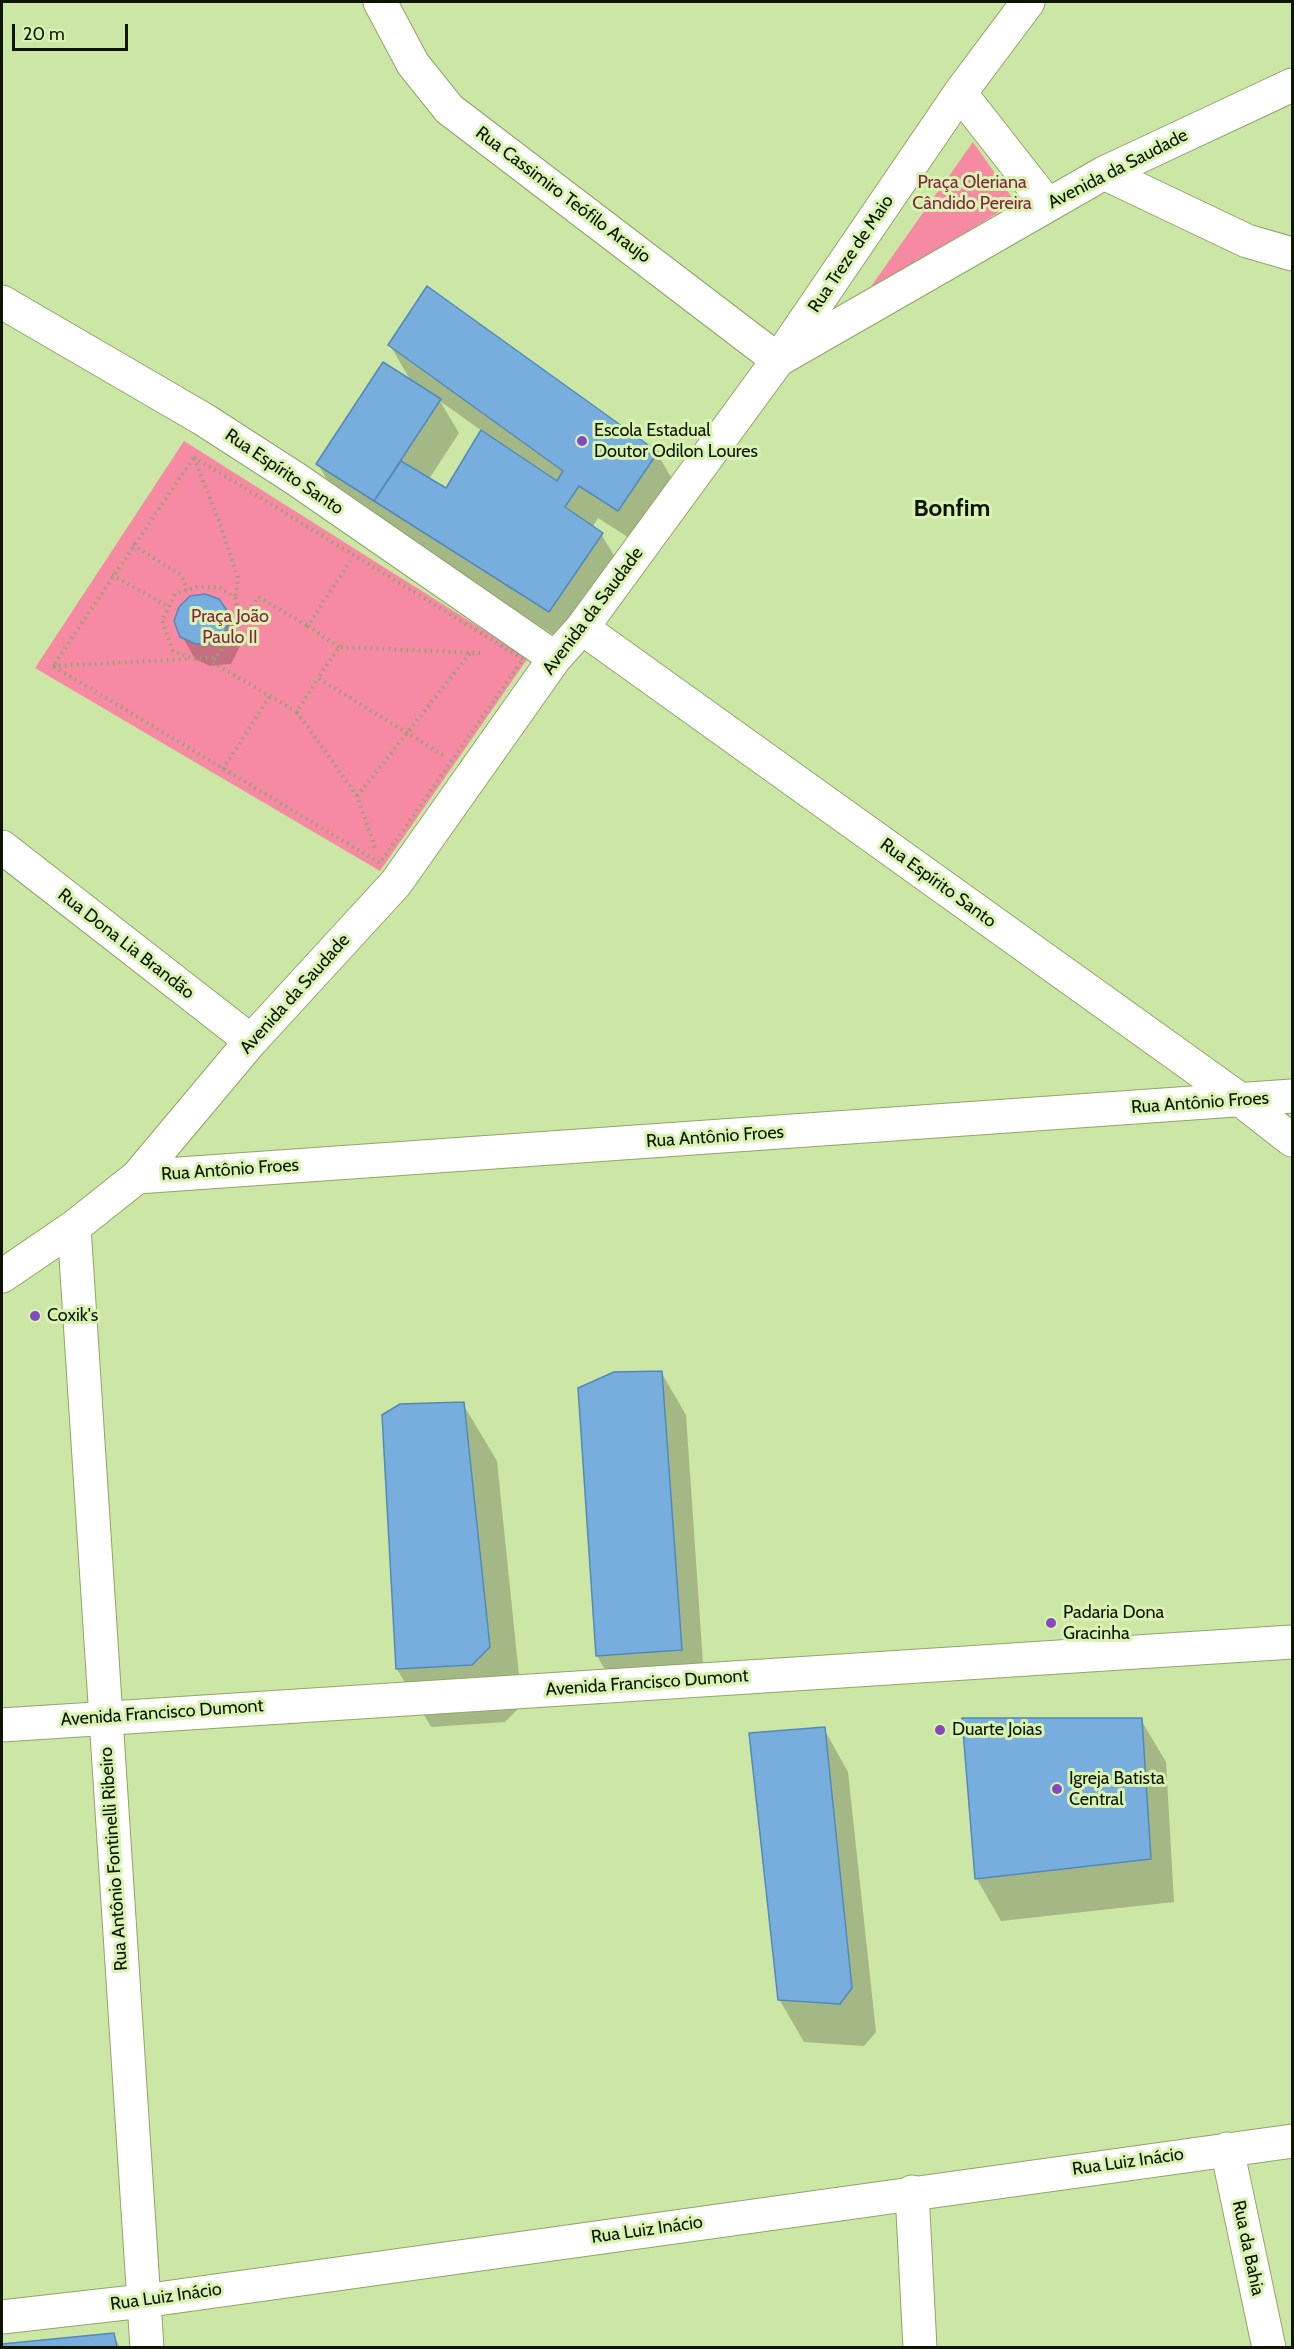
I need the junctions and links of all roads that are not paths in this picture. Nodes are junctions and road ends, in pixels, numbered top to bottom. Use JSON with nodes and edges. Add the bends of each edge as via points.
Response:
{"nodes":[{"id":1,"x":380,"y":2,"type":"edge"},
{"id":2,"x":1028,"y":2,"type":"edge"},
{"id":3,"x":1293,"y":85,"type":"edge"},
{"id":4,"x":960,"y":93,"type":"junction"},
{"id":5,"x":1104,"y":173,"type":"junction"},
{"id":6,"x":1047,"y":204,"type":"junction"},
{"id":7,"x":1293,"y":254,"type":"edge"},
{"id":8,"x":2,"y":302,"type":"edge"},
{"id":9,"x":778,"y":360,"type":"junction"},
{"id":10,"x":582,"y":628,"type":"junction"},
{"id":11,"x":555,"y":658,"type":"junction"},
{"id":12,"x":2,"y":847,"type":"edge"},
{"id":13,"x":251,"y":1041,"type":"junction"},
{"id":14,"x":1293,"y":1096,"type":"edge"},
{"id":15,"x":1242,"y":1101,"type":"junction"},
{"id":16,"x":1293,"y":1140,"type":"edge"},
{"id":17,"x":137,"y":1177,"type":"junction"},
{"id":18,"x":74,"y":1227,"type":"junction"},
{"id":19,"x":2,"y":1276,"type":"edge"},
{"id":20,"x":1293,"y":1642,"type":"edge"},
{"id":21,"x":105,"y":1717,"type":"junction"},
{"id":22,"x":2,"y":1725,"type":"edge"},
{"id":23,"x":1293,"y":2140,"type":"edge"},
{"id":24,"x":1227,"y":2149,"type":"junction"},
{"id":25,"x":912,"y":2192,"type":"junction"},
{"id":26,"x":143,"y":2301,"type":"junction"},
{"id":27,"x":2,"y":2317,"type":"edge"},
{"id":28,"x":147,"y":2348,"type":"edge"},
{"id":29,"x":920,"y":2348,"type":"edge"},
{"id":30,"x":1269,"y":2348,"type":"edge"}],
"edges":[{"from":1,"to":9,"type":"street","name":"Rua Cassimiro Teófilo Araujo","via":[[413,64],[449,109]]},
{"from":2,"to":4,"type":"street","name":"Rua Treze de Maio"},
{"from":3,"to":5,"type":"street","name":"Avenida da Saudade"},
{"from":4,"to":6,"type":"street"},
{"from":4,"to":9,"type":"street","name":"Rua Treze de Maio"},
{"from":5,"to":6,"type":"street","name":"Avenida da Saudade"},
{"from":5,"to":7,"type":"street","via":[[1247,242]]},
{"from":6,"to":9,"type":"street","name":"Avenida da Saudade"},
{"from":8,"to":11,"type":"street","name":"Rua Espírito Santo","via":[[203,419]]},
{"from":9,"to":10,"type":"street","name":"Avenida da Saudade"},
{"from":10,"to":11,"type":"street","name":"Avenida da Saudade"},
{"from":10,"to":15,"type":"street","name":"Rua Espírito Santo"},
{"from":11,"to":13,"type":"street","name":"Avenida da Saudade","via":[[462,768],[396,883]]},
{"from":12,"to":13,"type":"street","name":"Rua Dona Lia Brandão"},
{"from":13,"to":17,"type":"street","name":"Avenida da Saudade"},
{"from":14,"to":15,"type":"street","name":"Rua Antônio Froes"},
{"from":15,"to":16,"type":"street","name":"Rua Espírito Santo"},
{"from":15,"to":17,"type":"street","name":"Rua Antônio Froes"},
{"from":17,"to":18,"type":"street","name":"Avenida da Saudade"},
{"from":18,"to":19,"type":"street","name":"Avenida da Saudade"},
{"from":18,"to":21,"type":"street","name":"Rua Antônio Fontinelli Ribeiro"},
{"from":20,"to":21,"type":"street","name":"Avenida Francisco Dumont"},
{"from":21,"to":22,"type":"street","name":"Avenida Francisco Dumont"},
{"from":21,"to":26,"type":"street","name":"Rua Antônio Fontinelli Ribeiro"},
{"from":23,"to":24,"type":"street","name":"Rua Luiz Inácio"},
{"from":24,"to":25,"type":"street","name":"Rua Luiz Inácio"},
{"from":24,"to":30,"type":"street","name":"Rua da Bahia"},
{"from":25,"to":26,"type":"street","name":"Rua Luiz Inácio"},
{"from":25,"to":29,"type":"street"},
{"from":26,"to":27,"type":"street","name":"Rua Luiz Inácio"},
{"from":26,"to":28,"type":"street","name":"Rua Antônio Fontinelli Ribeiro"}]}
